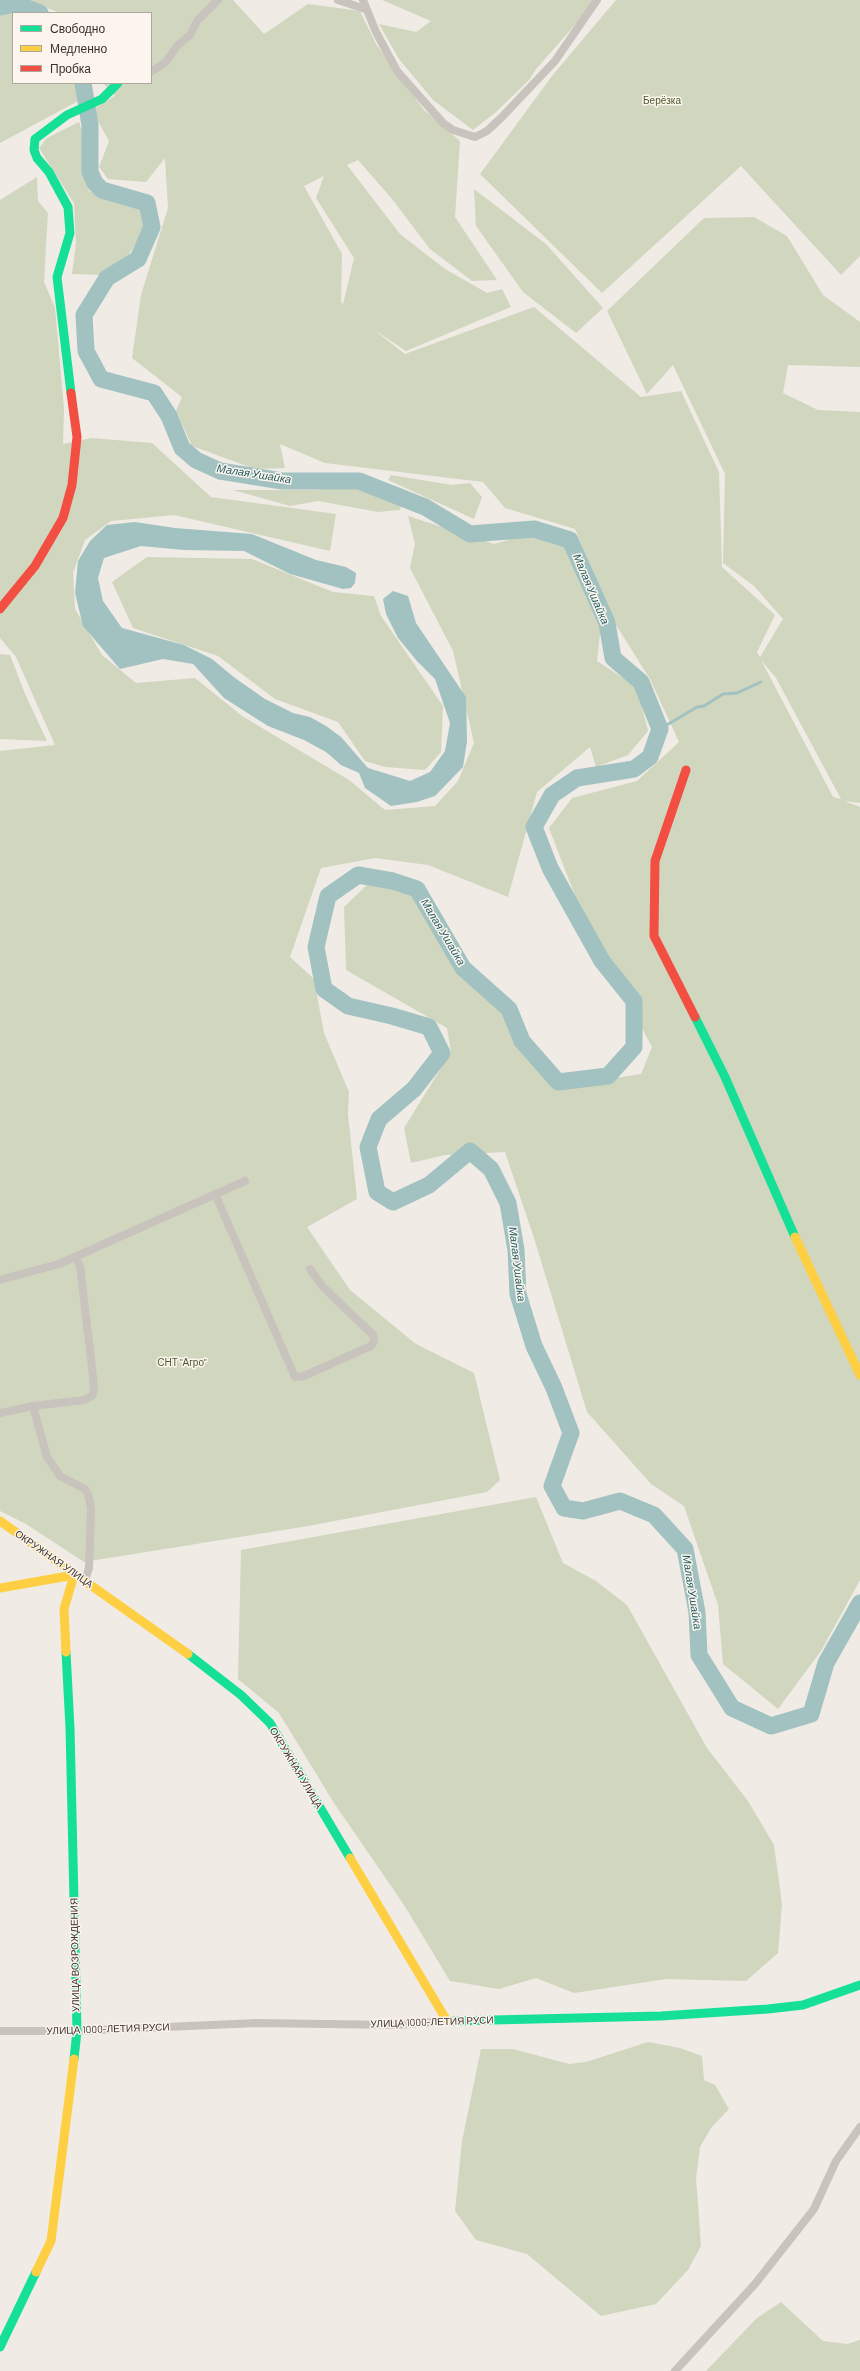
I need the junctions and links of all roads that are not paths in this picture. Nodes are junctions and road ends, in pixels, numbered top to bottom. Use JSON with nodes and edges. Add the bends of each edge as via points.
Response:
{"nodes":[{"id":1,"x":218,"y":0,"type":"edge"},
{"id":2,"x":338,"y":0,"type":"edge"},
{"id":3,"x":363,"y":0,"type":"edge"},
{"id":4,"x":597,"y":0,"type":"edge"},
{"id":5,"x":365,"y":9,"type":"junction"},
{"id":6,"x":152,"y":71,"type":"edge"},
{"id":7,"x":117,"y":84,"type":"edge"},
{"id":8,"x":0,"y":609,"type":"edge"},
{"id":9,"x":686,"y":770,"type":"dead end"},
{"id":10,"x":245,"y":1181,"type":"dead end"},
{"id":11,"x":214,"y":1194,"type":"junction"},
{"id":12,"x":75,"y":1257,"type":"junction"},
{"id":13,"x":310,"y":1269,"type":"dead end"},
{"id":14,"x":0,"y":1280,"type":"edge"},
{"id":15,"x":860,"y":1375,"type":"edge"},
{"id":16,"x":33,"y":1406,"type":"junction"},
{"id":17,"x":0,"y":1413,"type":"edge"},
{"id":18,"x":0,"y":1521,"type":"edge"},
{"id":19,"x":74,"y":1575,"type":"junction"},
{"id":20,"x":85,"y":1580,"type":"junction"},
{"id":21,"x":0,"y":1588,"type":"edge"},
{"id":22,"x":860,"y":1985,"type":"edge"},
{"id":23,"x":447,"y":2021,"type":"junction"},
{"id":24,"x":0,"y":2031,"type":"edge"},
{"id":25,"x":77,"y":2031,"type":"junction"},
{"id":26,"x":860,"y":2127,"type":"edge"},
{"id":27,"x":0,"y":2347,"type":"edge"},
{"id":28,"x":675,"y":2371,"type":"edge"}],
"edges":[{"from":1,"to":6,"type":"street","via":[[197,21],[190,35],[177,46],[166,62]]},
{"from":2,"to":5,"type":"street"},
{"from":3,"to":5,"type":"street"},
{"from":4,"to":5,"type":"street","via":[[555,61],[501,118],[487,131],[475,137],[453,130],[426,106],[397,71]]},
{"from":7,"to":8,"type":"street","via":[[102,99],[67,115],[35,139],[34,150],[37,158],[49,172],[68,207],[70,233],[58,277],[77,437],[72,485],[63,518],[35,566]]},
{"from":9,"to":15,"type":"street","via":[[655,861],[654,936],[725,1077],[810,1272]]},
{"from":10,"to":11,"type":"street"},
{"from":11,"to":12,"type":"street"},
{"from":11,"to":13,"type":"street","via":[[295,1376],[304,1376],[371,1346],[374,1341],[373,1335],[323,1286]]},
{"from":12,"to":14,"type":"street","via":[[34,1273]]},
{"from":12,"to":16,"type":"street","via":[[80,1266],[94,1390],[92,1396],[84,1400]]},
{"from":16,"to":17,"type":"street"},
{"from":16,"to":20,"type":"street","via":[[47,1457],[60,1476],[85,1489],[88,1494],[91,1509],[89,1568]]},
{"from":18,"to":19,"type":"street","name":"ОКРУЖНАЯ УЛИЦА"},
{"from":19,"to":20,"type":"street","name":"ОКРУЖНАЯ УЛИЦА"},
{"from":19,"to":21,"type":"street"},
{"from":19,"to":25,"type":"street","name":"УЛИЦА ВОЗРОЖДЕНИЯ","via":[[64,1609],[70,1728]]},
{"from":20,"to":23,"type":"street","name":"ОКРУЖНАЯ УЛИЦА","via":[[198,1661],[270,1723]]},
{"from":22,"to":23,"type":"street","name":"УЛИЦА 1000-ЛЕТИЯ РУСИ","via":[[809,2003],[768,2009],[661,2016]]},
{"from":23,"to":25,"type":"street","name":"УЛИЦА 1000-ЛЕТИЯ РУСИ","via":[[397,2025],[256,2023]]},
{"from":24,"to":25,"type":"street","name":"УЛИЦА 1000-ЛЕТИЯ РУСИ"},
{"from":25,"to":27,"type":"street","name":"УЛИЦА ВОЗРОЖДЕНИЯ","via":[[51,2241]]},
{"from":26,"to":28,"type":"street","via":[[836,2161],[814,2209],[755,2284]]}]}
